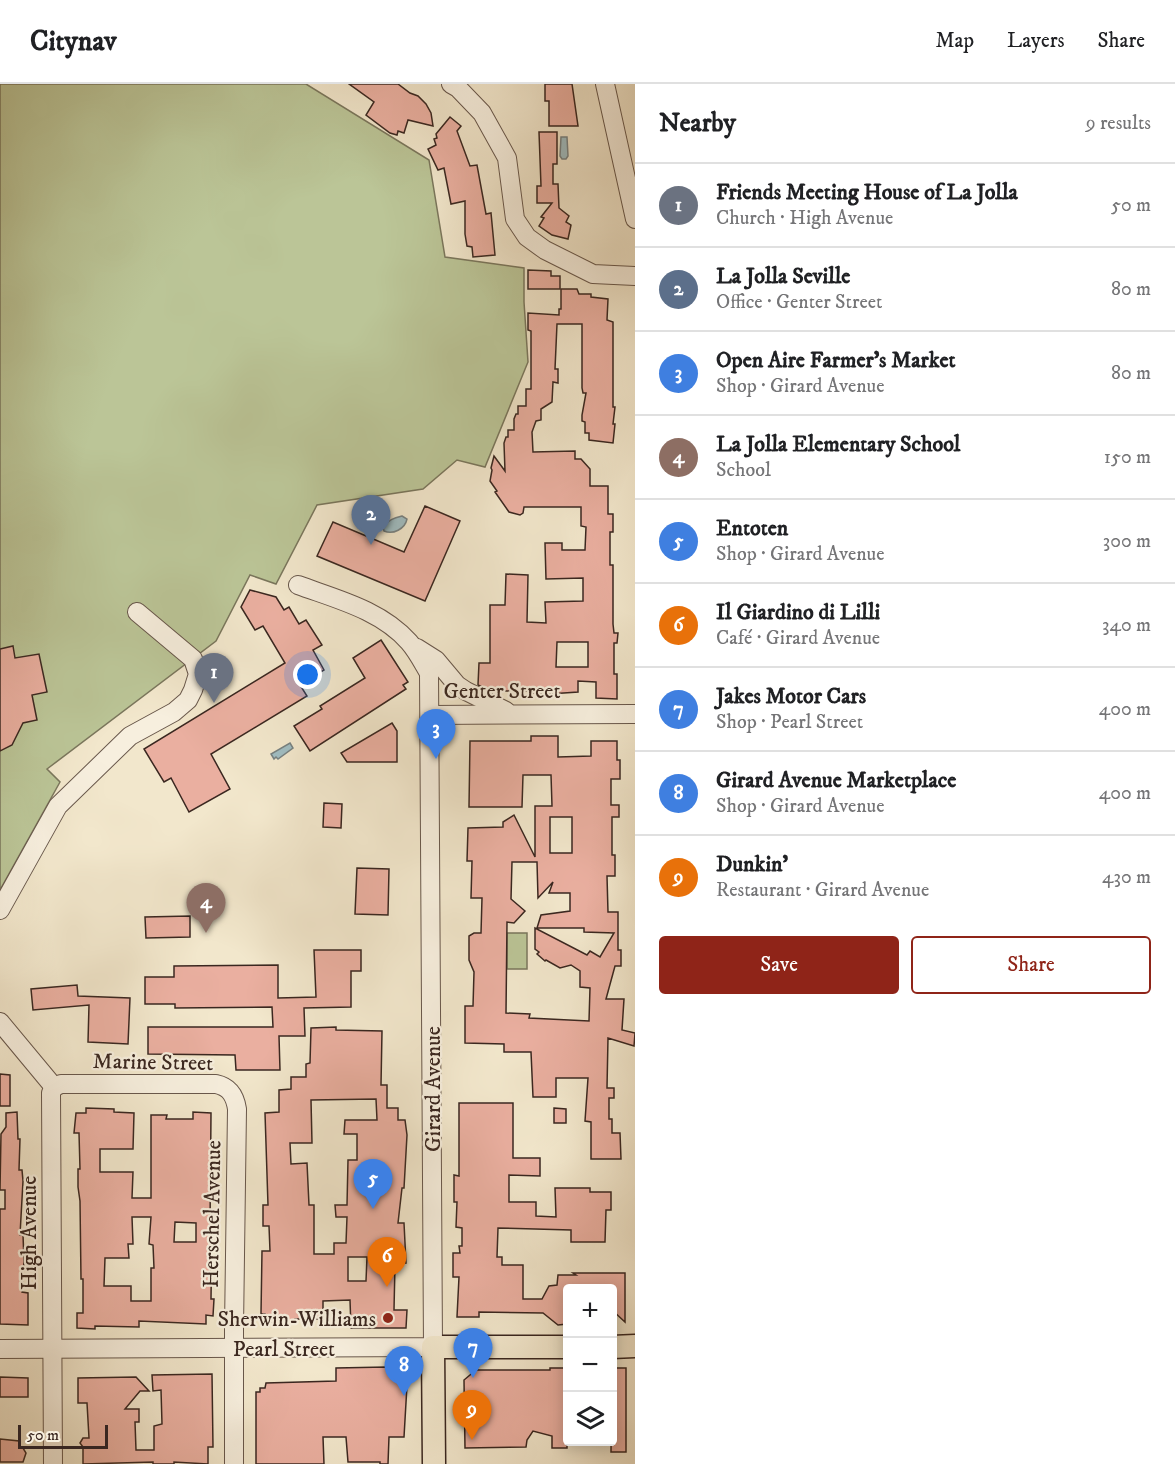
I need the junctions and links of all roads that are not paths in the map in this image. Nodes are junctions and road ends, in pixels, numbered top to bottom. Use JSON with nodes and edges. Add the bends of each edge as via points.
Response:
{"nodes":[{"id":1,"x":451,"y":84,"type":"edge"},
{"id":2,"x":605,"y":84,"type":"edge"},
{"id":3,"x":635,"y":219,"type":"edge"},
{"id":4,"x":635,"y":276,"type":"edge"},
{"id":5,"x":298,"y":585,"type":"dead end"},
{"id":6,"x":137,"y":612,"type":"dead end"},
{"id":7,"x":411,"y":644,"type":"junction"},
{"id":8,"x":431,"y":714,"type":"junction"},
{"id":9,"x":513,"y":714,"type":"junction"},
{"id":10,"x":635,"y":714,"type":"edge"},
{"id":11,"x":0,"y":910,"type":"edge"},
{"id":12,"x":0,"y":1022,"type":"edge"},
{"id":13,"x":54,"y":1087,"type":"junction"},
{"id":14,"x":237,"y":1109,"type":"joint"},
{"id":15,"x":635,"y":1346,"type":"edge"},
{"id":16,"x":434,"y":1347,"type":"junction"},
{"id":17,"x":563,"y":1347,"type":"edge"},
{"id":18,"x":617,"y":1347,"type":"edge"},
{"id":19,"x":234,"y":1348,"type":"junction"},
{"id":20,"x":0,"y":1349,"type":"edge"},
{"id":21,"x":53,"y":1349,"type":"junction"},
{"id":22,"x":53,"y":1464,"type":"edge"},
{"id":23,"x":234,"y":1464,"type":"edge"},
{"id":24,"x":434,"y":1464,"type":"edge"}],
"edges":[{"from":1,"to":4,"type":"street","via":[[482,113],[507,158],[515,219],[527,237],[593,274]]},
{"from":2,"to":3,"type":"street"},
{"from":5,"to":7,"type":"street","name":"Genter Street","via":[[380,617]]},
{"from":6,"to":11,"type":"street","via":[[194,659],[198,674],[194,690],[174,712],[130,736],[58,806]]},
{"from":7,"to":8,"type":"street","name":"Genter Street","via":[[429,673]]},
{"from":7,"to":9,"type":"street","via":[[436,660],[457,685]]},
{"from":8,"to":9,"type":"street","name":"Genter Street"},
{"from":8,"to":16,"type":"street","name":"Girard Avenue"},
{"from":9,"to":10,"type":"street","name":"Genter Street"},
{"from":12,"to":13,"type":"street"},
{"from":13,"to":14,"type":"street","name":"Marine Street","via":[[216,1084],[227,1088]]},
{"from":13,"to":21,"type":"street","name":"High Avenue"},
{"from":14,"to":19,"type":"street","name":"Herschel Avenue"},
{"from":15,"to":18,"type":"main road"},
{"from":16,"to":17,"type":"main road","name":"Pearl Street"},
{"from":16,"to":19,"type":"street","name":"Pearl Street"},
{"from":16,"to":24,"type":"main road","name":"Girard Avenue"},
{"from":19,"to":21,"type":"street","name":"Pearl Street"},
{"from":19,"to":23,"type":"street","name":"Herschel Avenue"},
{"from":20,"to":21,"type":"street","name":"Pearl Street"},
{"from":21,"to":22,"type":"street","name":"High Avenue"}]}
